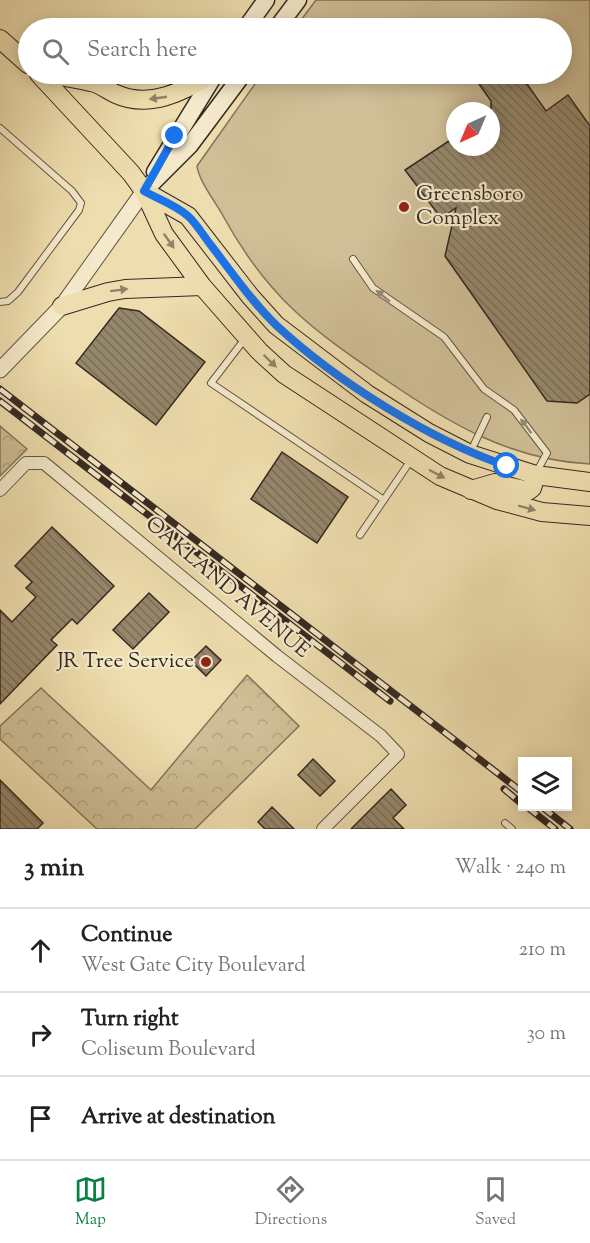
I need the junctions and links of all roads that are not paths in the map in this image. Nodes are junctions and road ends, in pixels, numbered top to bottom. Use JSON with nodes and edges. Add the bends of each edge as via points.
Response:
{"nodes":[{"id":1,"x":266,"y":0,"type":"edge"},
{"id":2,"x":298,"y":0,"type":"edge"},
{"id":3,"x":253,"y":18,"type":"edge"},
{"id":4,"x":284,"y":18,"type":"edge"},
{"id":5,"x":0,"y":39,"type":"edge"},
{"id":6,"x":18,"y":55,"type":"edge"},
{"id":7,"x":48,"y":84,"type":"edge"},
{"id":8,"x":97,"y":84,"type":"edge"},
{"id":9,"x":196,"y":84,"type":"edge"},
{"id":10,"x":207,"y":84,"type":"edge"},
{"id":11,"x":236,"y":84,"type":"edge"},
{"id":12,"x":0,"y":128,"type":"edge"},
{"id":13,"x":144,"y":191,"type":"junction"},
{"id":14,"x":353,"y":259,"type":"dead end"},
{"id":15,"x":202,"y":286,"type":"junction"},
{"id":16,"x":0,"y":302,"type":"edge"},
{"id":17,"x":62,"y":306,"type":"junction"},
{"id":18,"x":246,"y":337,"type":"junction"},
{"id":19,"x":0,"y":370,"type":"edge"},
{"id":20,"x":487,"y":417,"type":"dead end"},
{"id":21,"x":470,"y":454,"type":"junction"},
{"id":22,"x":412,"y":459,"type":"junction"},
{"id":23,"x":536,"y":475,"type":"junction"},
{"id":24,"x":590,"y":482,"type":"edge"},
{"id":25,"x":0,"y":490,"type":"edge"},
{"id":26,"x":471,"y":490,"type":"junction"},
{"id":27,"x":384,"y":500,"type":"junction"},
{"id":28,"x":590,"y":516,"type":"edge"},
{"id":29,"x":360,"y":535,"type":"dead end"},
{"id":30,"x":505,"y":823,"type":"dead end"},
{"id":31,"x":322,"y":829,"type":"edge"},
{"id":32,"x":512,"y":829,"type":"edge"}],
"edges":[{"from":1,"to":3,"type":"main road"},
{"from":2,"to":4,"type":"main road"},
{"from":5,"to":6,"type":"main road"},
{"from":7,"to":13,"type":"main road"},
{"from":9,"to":8,"type":"main road","one_way":true,"via":[[170,96],[138,100]]},
{"from":10,"to":13,"type":"main road"},
{"from":11,"to":13,"type":"main road","via":[[190,145]]},
{"from":12,"to":16,"type":"lane","via":[[81,203],[24,283],[8,301]]},
{"from":13,"to":15,"type":"main road","one_way":true,"via":[[164,234]]},
{"from":13,"to":17,"type":"street"},
{"from":13,"to":21,"type":"main road","via":[[188,216],[276,325],[429,433]]},
{"from":23,"to":14,"type":"lane","one_way":true,"via":[[547,453],[514,410],[484,389],[444,337],[373,288]]},
{"from":17,"to":15,"type":"main road","one_way":true,"via":[[116,290]]},
{"from":15,"to":18,"type":"main road"},
{"from":17,"to":19,"type":"street"},
{"from":18,"to":22,"type":"main road","one_way":true,"via":[[284,374]]},
{"from":18,"to":27,"type":"lane","via":[[211,383]]},
{"from":20,"to":21,"type":"lane"},
{"from":21,"to":23,"type":"main road"},
{"from":22,"to":26,"type":"main road","one_way":true},
{"from":22,"to":27,"type":"lane"},
{"from":23,"to":24,"type":"main road"},
{"from":23,"to":26,"type":"main road","via":[[528,491],[495,483]]},
{"from":25,"to":31,"type":"street","name":"OAKLAND AVENUE","via":[[26,463],[44,464],[381,736],[398,754]]},
{"from":26,"to":28,"type":"main road","one_way":true,"via":[[542,512]]},
{"from":27,"to":29,"type":"lane"},
{"from":30,"to":32,"type":"lane"}]}
